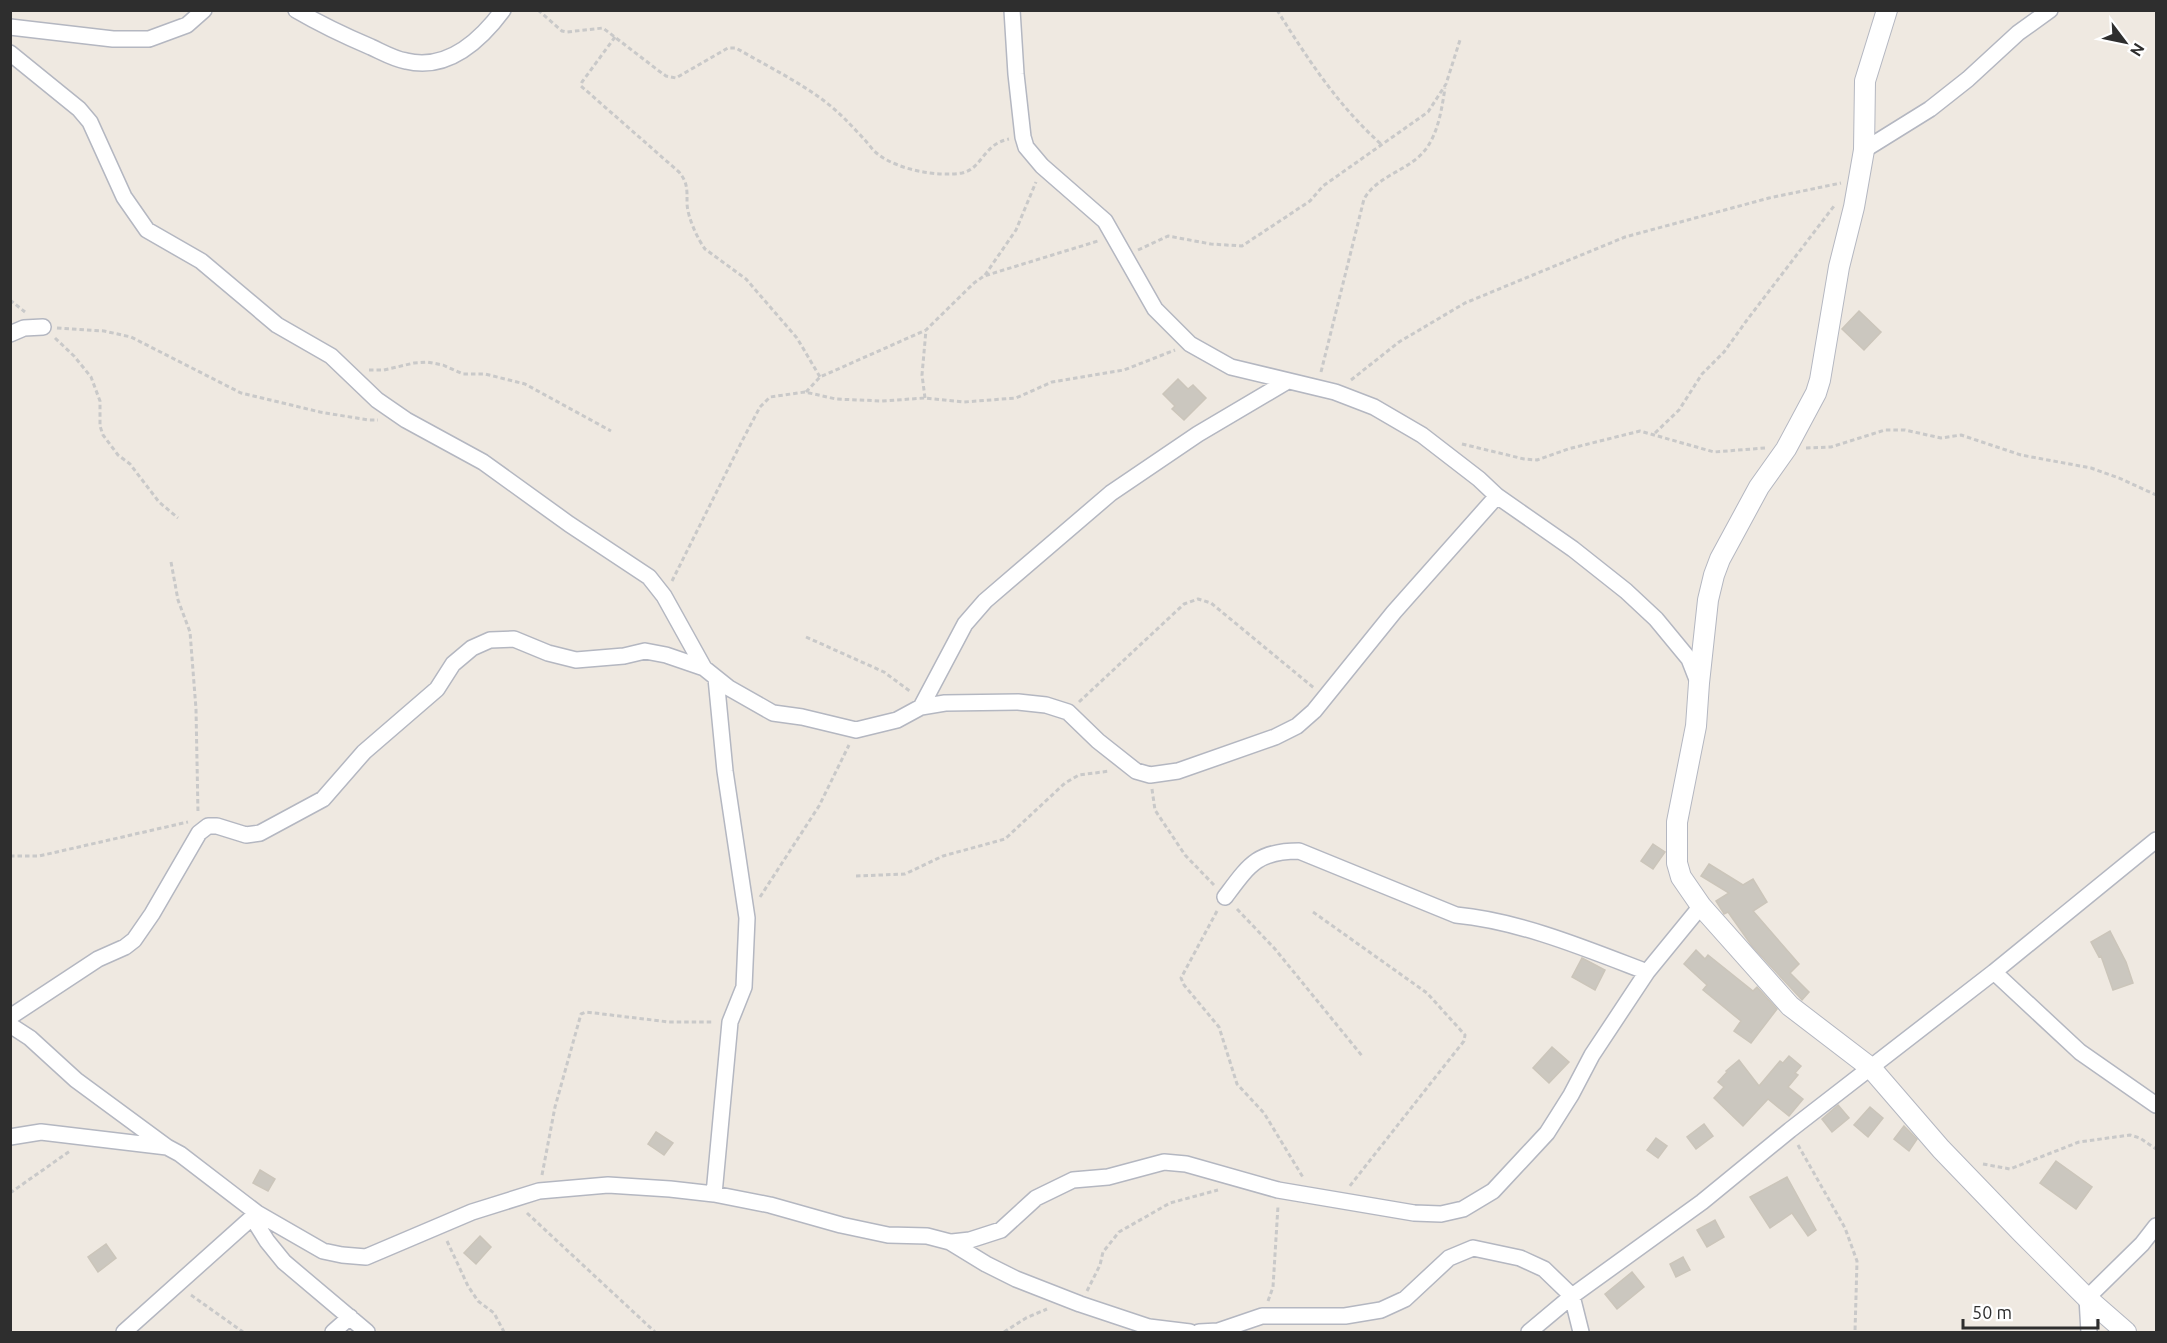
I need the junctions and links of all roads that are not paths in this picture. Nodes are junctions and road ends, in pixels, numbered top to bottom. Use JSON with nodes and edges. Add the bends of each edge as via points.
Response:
{"nodes":[{"id":1,"x":204,"y":10,"type":"edge"},
{"id":2,"x":296,"y":10,"type":"edge"},
{"id":3,"x":503,"y":10,"type":"edge"},
{"id":4,"x":1012,"y":10,"type":"edge"},
{"id":5,"x":1887,"y":10,"type":"edge"},
{"id":6,"x":2050,"y":10,"type":"edge"},
{"id":7,"x":10,"y":27,"type":"edge"},
{"id":8,"x":10,"y":53,"type":"edge"},
{"id":9,"x":1863,"y":154,"type":"junction"},
{"id":10,"x":43,"y":327,"type":"road end"},
{"id":11,"x":10,"y":334,"type":"edge"},
{"id":12,"x":1286,"y":382,"type":"junction"},
{"id":13,"x":1497,"y":496,"type":"junction"},
{"id":14,"x":704,"y":668,"type":"junction"},
{"id":15,"x":717,"y":678,"type":"junction"},
{"id":16,"x":1699,"y":683,"type":"junction"},
{"id":17,"x":923,"y":704,"type":"junction"},
{"id":18,"x":2157,"y":840,"type":"edge"},
{"id":19,"x":1225,"y":897,"type":"road end"},
{"id":20,"x":1701,"y":906,"type":"junction"},
{"id":21,"x":1647,"y":972,"type":"junction"},
{"id":22,"x":1994,"y":972,"type":"junction"},
{"id":23,"x":10,"y":1017,"type":"edge"},
{"id":24,"x":10,"y":1025,"type":"edge"},
{"id":25,"x":1870,"y":1068,"type":"junction"},
{"id":26,"x":2157,"y":1105,"type":"edge"},
{"id":27,"x":10,"y":1137,"type":"edge"},
{"id":28,"x":167,"y":1147,"type":"junction"},
{"id":29,"x":714,"y":1194,"type":"junction"},
{"id":30,"x":255,"y":1215,"type":"junction"},
{"id":31,"x":2157,"y":1226,"type":"edge"},
{"id":32,"x":950,"y":1242,"type":"junction"},
{"id":33,"x":1572,"y":1296,"type":"junction"},
{"id":34,"x":2087,"y":1298,"type":"junction"},
{"id":35,"x":350,"y":1317,"type":"junction"},
{"id":36,"x":124,"y":1332,"type":"edge"},
{"id":37,"x":333,"y":1332,"type":"edge"},
{"id":38,"x":367,"y":1332,"type":"edge"},
{"id":39,"x":1190,"y":1332,"type":"edge"},
{"id":40,"x":1199,"y":1332,"type":"edge"},
{"id":41,"x":1529,"y":1332,"type":"edge"},
{"id":42,"x":1581,"y":1332,"type":"edge"},
{"id":43,"x":2089,"y":1332,"type":"edge"},
{"id":44,"x":2126,"y":1332,"type":"edge"}],
"edges":[{"from":1,"to":7,"type":"street","via":[[187,26],[149,39],[113,39]]},
{"from":2,"to":3,"type":"street","via":[[406,62],[432,63],[459,54],[491,27]]},
{"from":4,"to":12,"type":"street","via":[[1026,147],[1105,221],[1155,309],[1190,344],[1231,367]]},
{"from":5,"to":9,"type":"street","via":[[1865,81]]},
{"from":6,"to":9,"type":"street","via":[[1930,109]]},
{"from":8,"to":14,"type":"street","via":[[90,122],[123,197],[147,230],[201,261],[277,325],[331,356],[377,400],[483,462],[649,577],[664,596]]},
{"from":9,"to":16,"type":"street","via":[[1816,393],[1720,559],[1708,600]]},
{"from":10,"to":11,"type":"street"},
{"from":12,"to":13,"type":"street","via":[[1335,392],[1374,407],[1422,435]]},
{"from":12,"to":17,"type":"street","via":[[1198,434],[1111,493],[985,601],[965,624]]},
{"from":13,"to":16,"type":"street","via":[[1626,591],[1689,659]]},
{"from":13,"to":17,"type":"street","via":[[1394,612],[1314,711],[1297,726],[1275,737],[1178,771],[1143,773],[1098,741],[1068,712],[1046,705]]},
{"from":14,"to":15,"type":"street"},
{"from":14,"to":23,"type":"street","via":[[645,651],[576,660],[514,639],[490,640],[472,648],[453,664],[437,689],[364,752],[323,799],[260,833],[246,835],[217,826],[208,826],[199,833],[134,940]]},
{"from":15,"to":17,"type":"street","via":[[773,712],[856,730],[897,720]]},
{"from":15,"to":29,"type":"street","via":[[725,771],[747,918],[744,987],[730,1022]]},
{"from":16,"to":20,"type":"street","via":[[1696,726],[1677,822],[1677,863],[1681,877]]},
{"from":18,"to":22,"type":"street"},
{"from":19,"to":21,"type":"street","via":[[1250,864],[1278,851],[1299,851],[1456,915],[1517,927]]},
{"from":20,"to":21,"type":"street"},
{"from":20,"to":25,"type":"street","via":[[1790,1006]]},
{"from":21,"to":32,"type":"street","via":[[1547,1133],[1493,1191],[1463,1209],[1441,1214],[1414,1213],[1278,1190],[1186,1164],[1164,1162],[1108,1177],[1073,1180],[1036,1198],[1001,1230]]},
{"from":22,"to":25,"type":"street"},
{"from":22,"to":26,"type":"street","via":[[2080,1052]]},
{"from":24,"to":28,"type":"street"},
{"from":25,"to":33,"type":"street","via":[[1702,1202]]},
{"from":25,"to":34,"type":"street","via":[[1941,1149]]},
{"from":27,"to":28,"type":"street","via":[[41,1132]]},
{"from":28,"to":30,"type":"street"},
{"from":29,"to":30,"type":"street","via":[[608,1185],[539,1191],[472,1212],[366,1257],[323,1251]]},
{"from":29,"to":32,"type":"street","via":[[770,1204],[888,1235],[927,1236]]},
{"from":30,"to":35,"type":"street","via":[[267,1241],[284,1262]]},
{"from":30,"to":36,"type":"street"},
{"from":31,"to":34,"type":"street"},
{"from":32,"to":39,"type":"street","via":[[1016,1279],[1076,1302],[1149,1327]]},
{"from":33,"to":40,"type":"street","via":[[1533,1263],[1473,1248],[1449,1257],[1405,1299],[1381,1310],[1345,1316],[1262,1316],[1218,1331]]},
{"from":33,"to":41,"type":"street"},
{"from":33,"to":42,"type":"street"},
{"from":34,"to":43,"type":"street"},
{"from":34,"to":44,"type":"street"},
{"from":35,"to":37,"type":"street"},
{"from":35,"to":38,"type":"street"}]}
